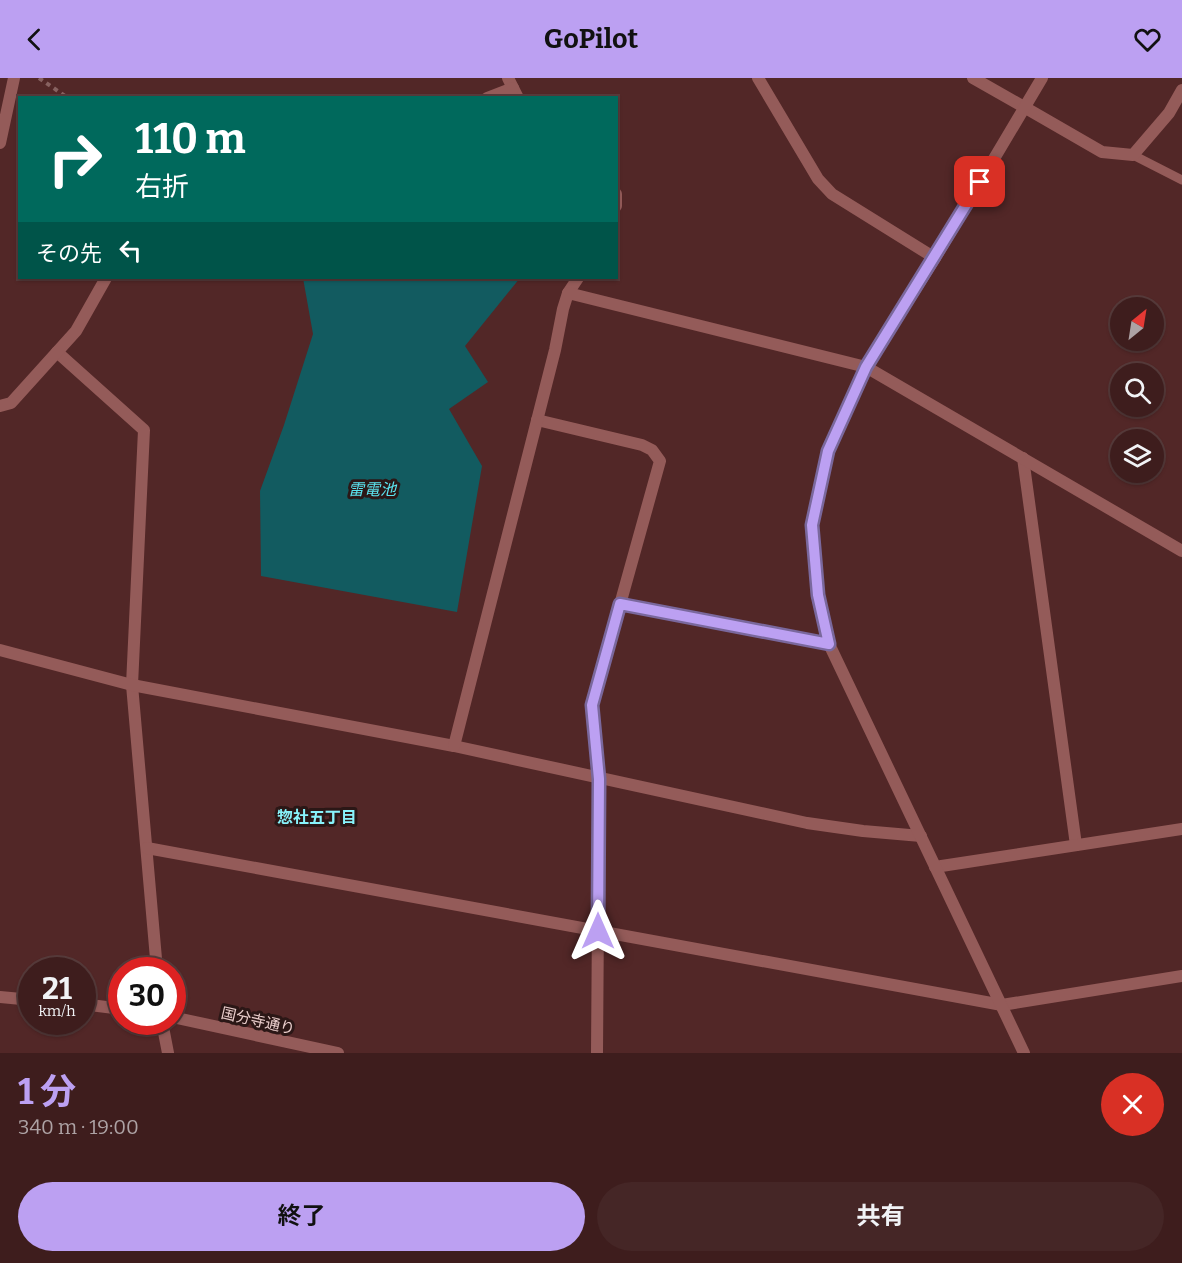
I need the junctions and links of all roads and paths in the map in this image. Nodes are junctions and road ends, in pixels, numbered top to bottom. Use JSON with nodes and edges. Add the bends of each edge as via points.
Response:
{"nodes":[{"id":1,"x":14,"y":78,"type":"edge"},
{"id":2,"x":39,"y":78,"type":"edge"},
{"id":3,"x":758,"y":78,"type":"edge"},
{"id":4,"x":973,"y":78,"type":"edge"},
{"id":5,"x":1042,"y":78,"type":"edge"},
{"id":6,"x":513,"y":88,"type":"edge"},
{"id":7,"x":1182,"y":90,"type":"edge"},
{"id":8,"x":65,"y":96,"type":"edge"},
{"id":9,"x":492,"y":96,"type":"edge"},
{"id":10,"x":1024,"y":107,"type":"junction"},
{"id":11,"x":0,"y":143,"type":"edge"},
{"id":12,"x":1133,"y":155,"type":"junction"},
{"id":13,"x":1182,"y":180,"type":"edge"},
{"id":14,"x":935,"y":258,"type":"junction"},
{"id":15,"x":105,"y":279,"type":"edge"},
{"id":16,"x":577,"y":279,"type":"edge"},
{"id":17,"x":568,"y":293,"type":"junction"},
{"id":18,"x":57,"y":352,"type":"junction"},
{"id":19,"x":866,"y":367,"type":"junction"},
{"id":20,"x":0,"y":406,"type":"edge"},
{"id":21,"x":537,"y":420,"type":"junction"},
{"id":22,"x":1023,"y":458,"type":"junction"},
{"id":23,"x":1182,"y":551,"type":"edge"},
{"id":24,"x":620,"y":604,"type":"junction"},
{"id":25,"x":829,"y":644,"type":"junction"},
{"id":26,"x":0,"y":650,"type":"edge"},
{"id":27,"x":132,"y":685,"type":"junction"},
{"id":28,"x":454,"y":746,"type":"junction"},
{"id":29,"x":599,"y":779,"type":"junction"},
{"id":30,"x":1182,"y":829,"type":"edge"},
{"id":31,"x":921,"y":836,"type":"junction"},
{"id":32,"x":1076,"y":845,"type":"junction"},
{"id":33,"x":147,"y":848,"type":"junction"},
{"id":34,"x":935,"y":867,"type":"junction"},
{"id":35,"x":598,"y":931,"type":"junction"},
{"id":36,"x":156,"y":957,"type":"edge"},
{"id":37,"x":1182,"y":976,"type":"edge"},
{"id":38,"x":0,"y":997,"type":"edge"},
{"id":39,"x":18,"y":999,"type":"edge"},
{"id":40,"x":1002,"y":1005,"type":"junction"},
{"id":41,"x":186,"y":1020,"type":"edge"},
{"id":42,"x":165,"y":1035,"type":"edge"},
{"id":43,"x":168,"y":1053,"type":"edge"},
{"id":44,"x":338,"y":1053,"type":"edge"},
{"id":45,"x":597,"y":1053,"type":"edge"},
{"id":46,"x":1024,"y":1053,"type":"edge"}],
"edges":[{"from":1,"to":11,"type":"street"},
{"from":2,"to":8,"type":"path"},
{"from":3,"to":14,"type":"street","via":[[818,179],[832,194]]},
{"from":4,"to":10,"type":"street"},
{"from":5,"to":10,"type":"street"},
{"from":6,"to":9,"type":"street"},
{"from":7,"to":12,"type":"street","via":[[1169,113]]},
{"from":10,"to":12,"type":"street","via":[[1101,152]]},
{"from":10,"to":14,"type":"street"},
{"from":12,"to":13,"type":"lane"},
{"from":14,"to":19,"type":"street"},
{"from":15,"to":18,"type":"street","via":[[76,331]]},
{"from":16,"to":17,"type":"street"},
{"from":17,"to":19,"type":"street"},
{"from":17,"to":21,"type":"street"},
{"from":18,"to":20,"type":"street","via":[[12,402]]},
{"from":18,"to":27,"type":"street","via":[[144,430]]},
{"from":19,"to":22,"type":"street"},
{"from":19,"to":25,"type":"street","via":[[828,451],[812,525],[818,595]]},
{"from":21,"to":24,"type":"street","via":[[642,446],[652,450],[660,461]]},
{"from":21,"to":28,"type":"street"},
{"from":22,"to":23,"type":"street"},
{"from":22,"to":32,"type":"street"},
{"from":24,"to":25,"type":"street"},
{"from":24,"to":29,"type":"street","via":[[592,705]]},
{"from":25,"to":31,"type":"street"},
{"from":26,"to":27,"type":"street"},
{"from":27,"to":28,"type":"street"},
{"from":27,"to":33,"type":"street"},
{"from":28,"to":29,"type":"street"},
{"from":29,"to":31,"type":"street","via":[[807,823]]},
{"from":29,"to":35,"type":"street"},
{"from":30,"to":32,"type":"street"},
{"from":31,"to":34,"type":"street"},
{"from":32,"to":34,"type":"street"},
{"from":33,"to":35,"type":"street"},
{"from":33,"to":36,"type":"street"},
{"from":34,"to":40,"type":"street"},
{"from":35,"to":40,"type":"street"},
{"from":35,"to":45,"type":"street"},
{"from":37,"to":40,"type":"street"},
{"from":38,"to":39,"type":"street"},
{"from":40,"to":46,"type":"street"},
{"from":41,"to":44,"type":"street","name":"国分寺通り"},
{"from":42,"to":43,"type":"street"}]}
